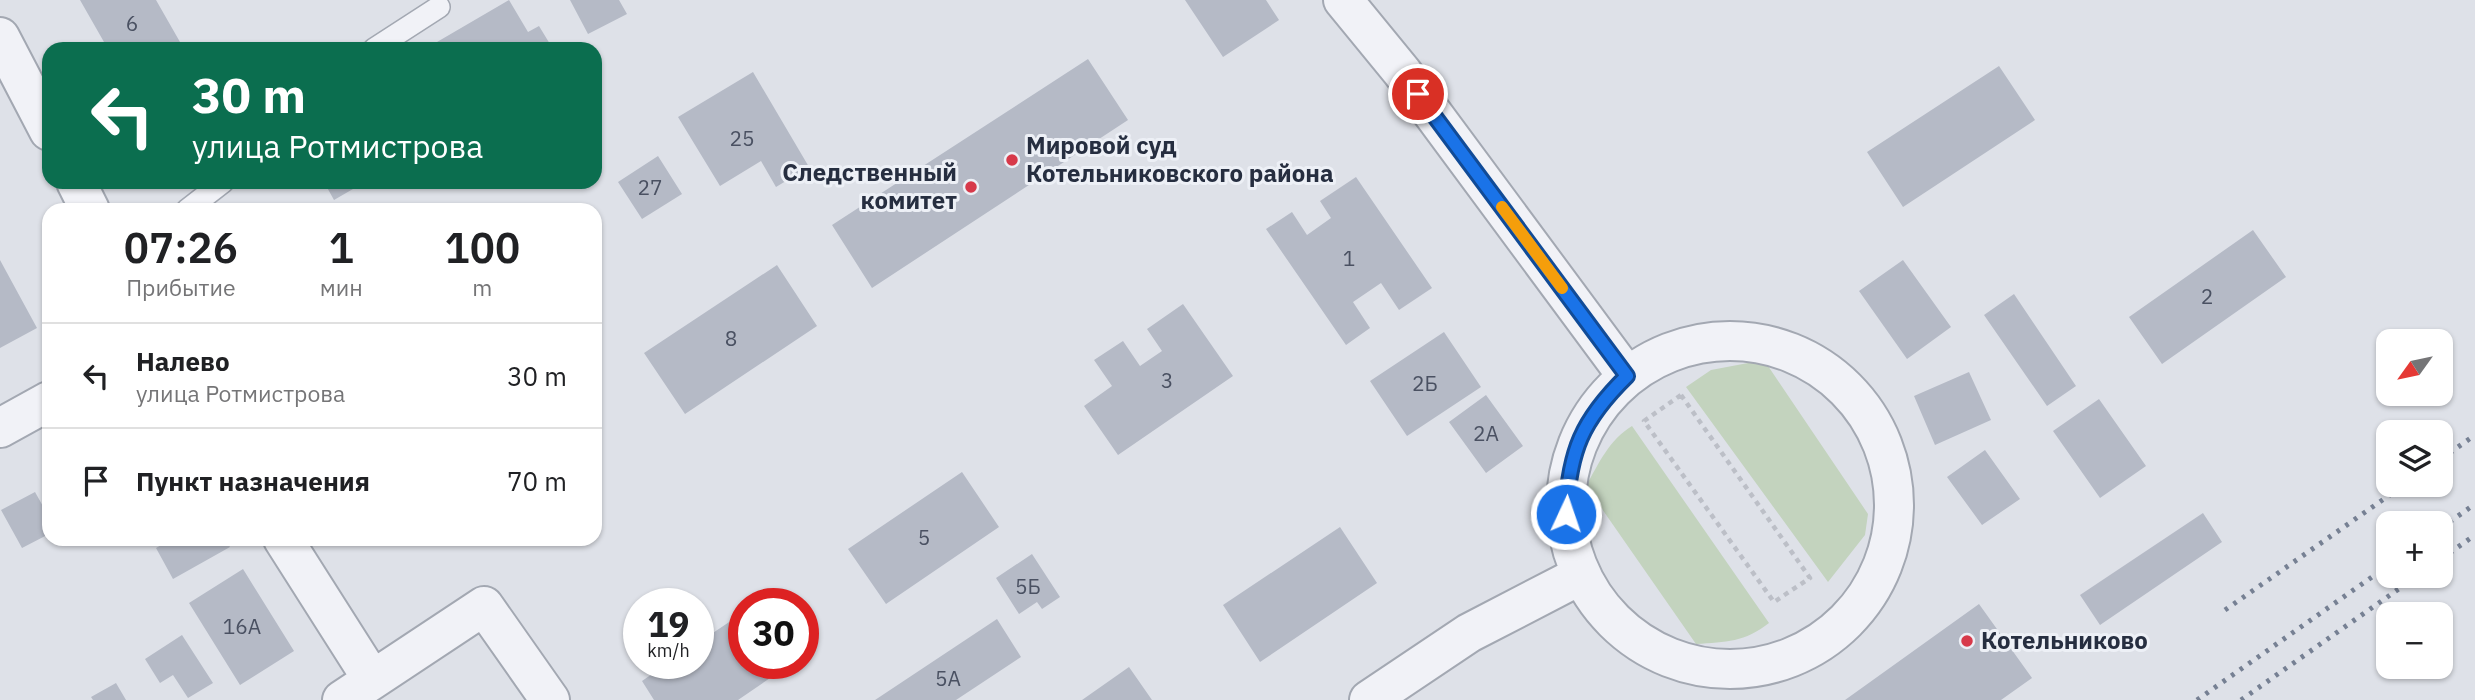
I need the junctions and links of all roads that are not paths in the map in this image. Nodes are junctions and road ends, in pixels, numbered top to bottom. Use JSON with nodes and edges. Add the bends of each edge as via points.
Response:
{"nodes":[{"id":1,"x":1343,"y":0,"type":"edge"},
{"id":2,"x":439,"y":7,"type":"dead end"},
{"id":3,"x":0,"y":37,"type":"edge"},
{"id":4,"x":385,"y":42,"type":"edge"},
{"id":5,"x":42,"y":118,"type":"edge"},
{"id":6,"x":214,"y":189,"type":"edge"},
{"id":7,"x":196,"y":203,"type":"edge"},
{"id":8,"x":1627,"y":376,"type":"junction"},
{"id":9,"x":42,"y":405,"type":"edge"},
{"id":10,"x":0,"y":428,"type":"edge"},
{"id":11,"x":287,"y":546,"type":"edge"},
{"id":12,"x":1581,"y":575,"type":"junction"},
{"id":13,"x":357,"y":689,"type":"edge"},
{"id":14,"x":550,"y":700,"type":"edge"},
{"id":15,"x":1369,"y":700,"type":"edge"}],
"edges":[{"from":1,"to":8,"type":"street","via":[[1402,72]]},
{"from":2,"to":4,"type":"lane"},
{"from":3,"to":5,"type":"street"},
{"from":6,"to":7,"type":"lane"},
{"from":8,"to":12,"type":"street","via":[[1587,423],[1567,482],[1566,514]]},
{"from":8,"to":12,"type":"street","via":[[1663,354],[1701,342],[1741,340],[1779,348],[1815,363],[1846,388],[1871,418],[1887,454],[1895,493],[1893,532],[1883,569],[1864,602],[1839,630],[1807,651],[1759,667],[1696,666],[1661,654],[1628,634],[1601,607]]},
{"from":9,"to":10,"type":"street"},
{"from":11,"to":13,"type":"street"},
{"from":12,"to":15,"type":"street","via":[[1469,633]]},
{"from":13,"to":14,"type":"street","via":[[484,606]]}]}
